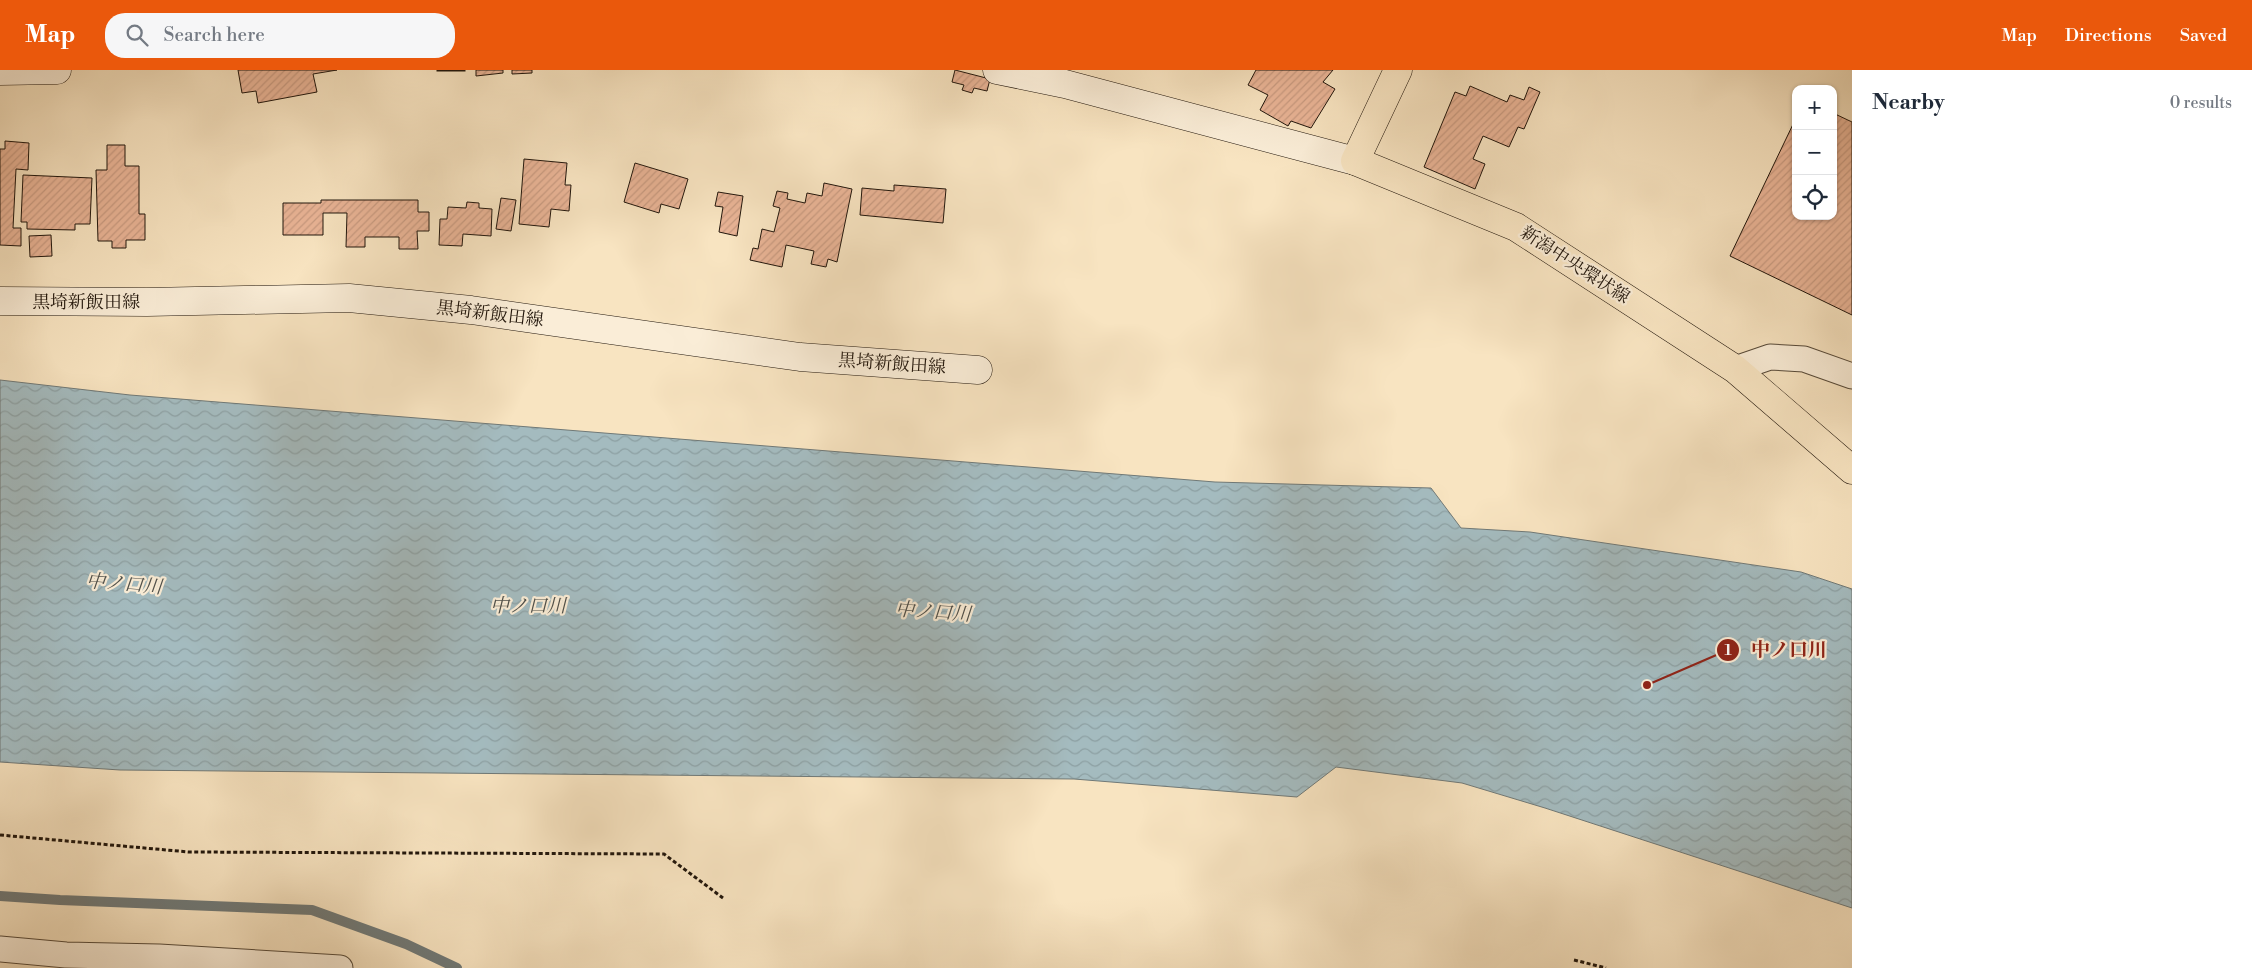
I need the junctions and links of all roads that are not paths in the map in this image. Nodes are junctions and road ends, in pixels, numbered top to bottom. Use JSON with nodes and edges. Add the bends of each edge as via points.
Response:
{"nodes":[{"id":1,"x":57,"y":70,"type":"edge"},
{"id":2,"x":997,"y":70,"type":"edge"},
{"id":3,"x":1398,"y":70,"type":"edge"},
{"id":4,"x":0,"y":71,"type":"edge"},
{"id":5,"x":1355,"y":161,"type":"junction"},
{"id":6,"x":0,"y":301,"type":"edge"},
{"id":7,"x":1735,"y":369,"type":"junction"},
{"id":8,"x":978,"y":370,"type":"dead end"},
{"id":9,"x":1852,"y":376,"type":"edge"},
{"id":10,"x":1852,"y":470,"type":"edge"},
{"id":11,"x":0,"y":949,"type":"edge"},
{"id":12,"x":340,"y":968,"type":"edge"}],
"edges":[{"from":1,"to":4,"type":"main road"},
{"from":2,"to":5,"type":"main road","via":[[1065,84]]},
{"from":3,"to":5,"type":"main road"},
{"from":5,"to":7,"type":"main road","name":"新潟中央環状線","via":[[1516,226]]},
{"from":6,"to":8,"type":"main road","name":"黒埼新飯田線","via":[[349,298],[471,310],[800,357]]},
{"from":7,"to":9,"type":"street","via":[[1770,357],[1804,359]]},
{"from":7,"to":10,"type":"main road","name":"新潟中央環状線"},
{"from":11,"to":12,"type":"street"}]}
